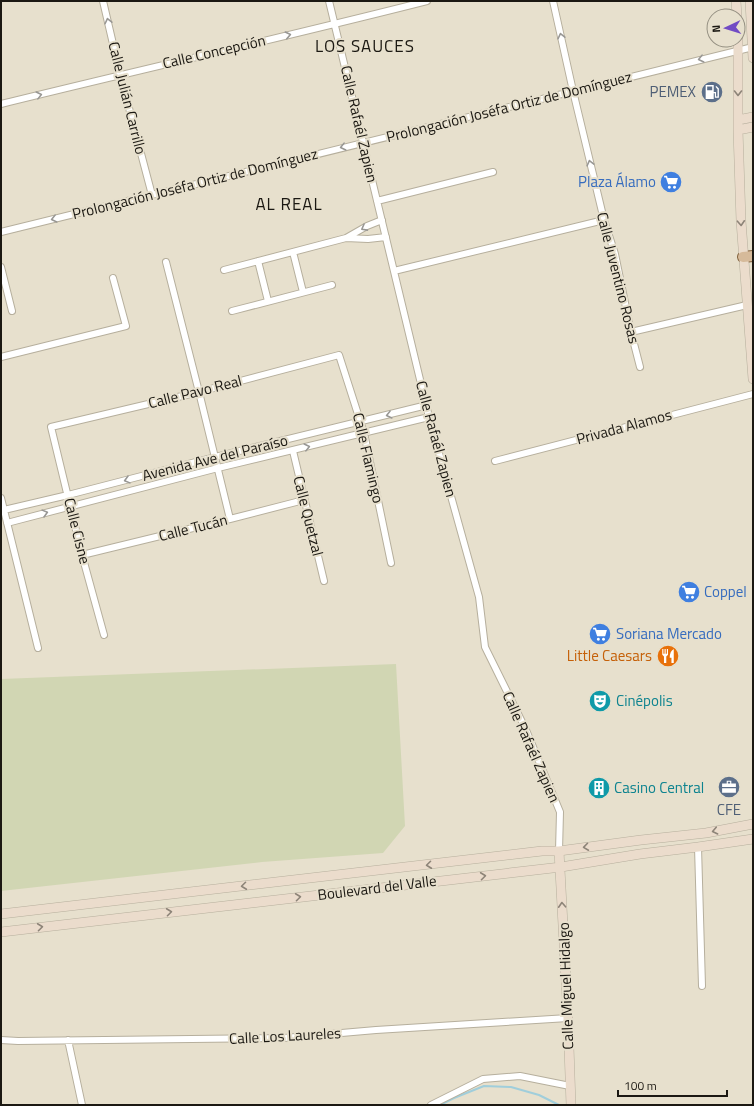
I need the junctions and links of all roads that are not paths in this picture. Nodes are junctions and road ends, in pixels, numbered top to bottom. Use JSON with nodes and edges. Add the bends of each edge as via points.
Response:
{"nodes":[{"id":1,"x":103,"y":1,"type":"edge"},
{"id":2,"x":329,"y":1,"type":"edge"},
{"id":3,"x":427,"y":1,"type":"edge"},
{"id":4,"x":553,"y":1,"type":"edge"},
{"id":5,"x":750,"y":1,"type":"edge"},
{"id":6,"x":335,"y":24,"type":"junction"},
{"id":7,"x":753,"y":47,"type":"edge"},
{"id":8,"x":738,"y":50,"type":"junction"},
{"id":9,"x":753,"y":58,"type":"edge"},
{"id":10,"x":120,"y":74,"type":"junction"},
{"id":11,"x":573,"y":91,"type":"junction"},
{"id":12,"x":1,"y":104,"type":"edge"},
{"id":13,"x":753,"y":117,"type":"edge"},
{"id":14,"x":738,"y":120,"type":"junction"},
{"id":15,"x":753,"y":127,"type":"edge"},
{"id":16,"x":738,"y":130,"type":"junction"},
{"id":17,"x":363,"y":142,"type":"junction"},
{"id":18,"x":493,"y":172,"type":"dead end"},
{"id":19,"x":152,"y":195,"type":"junction"},
{"id":20,"x":377,"y":201,"type":"junction"},
{"id":21,"x":382,"y":220,"type":"junction"},
{"id":22,"x":604,"y":220,"type":"junction"},
{"id":23,"x":1,"y":232,"type":"edge"},
{"id":24,"x":386,"y":237,"type":"junction"},
{"id":25,"x":346,"y":238,"type":"junction"},
{"id":26,"x":293,"y":252,"type":"junction"},
{"id":27,"x":748,"y":257,"type":"edge"},
{"id":28,"x":258,"y":261,"type":"junction"},
{"id":29,"x":166,"y":262,"type":"dead end"},
{"id":30,"x":1,"y":267,"type":"edge"},
{"id":31,"x":224,"y":270,"type":"dead end"},
{"id":32,"x":394,"y":271,"type":"junction"},
{"id":33,"x":113,"y":278,"type":"dead end"},
{"id":34,"x":332,"y":285,"type":"dead end"},
{"id":35,"x":303,"y":292,"type":"junction"},
{"id":36,"x":268,"y":301,"type":"junction"},
{"id":37,"x":747,"y":305,"type":"junction"},
{"id":38,"x":232,"y":310,"type":"dead end"},
{"id":39,"x":12,"y":311,"type":"dead end"},
{"id":40,"x":631,"y":332,"type":"junction"},
{"id":41,"x":339,"y":355,"type":"joint"},
{"id":42,"x":1,"y":357,"type":"edge"},
{"id":43,"x":640,"y":367,"type":"dead end"},
{"id":44,"x":753,"y":380,"type":"edge"},
{"id":45,"x":199,"y":392,"type":"junction"},
{"id":46,"x":753,"y":394,"type":"edge"},
{"id":47,"x":427,"y":405,"type":"junction"},
{"id":48,"x":429,"y":417,"type":"junction"},
{"id":49,"x":361,"y":421,"type":"junction"},
{"id":50,"x":51,"y":427,"type":"joint"},
{"id":51,"x":364,"y":433,"type":"junction"},
{"id":52,"x":293,"y":451,"type":"junction"},
{"id":53,"x":215,"y":457,"type":"junction"},
{"id":54,"x":495,"y":461,"type":"dead end"},
{"id":55,"x":218,"y":468,"type":"junction"},
{"id":56,"x":68,"y":496,"type":"junction"},
{"id":57,"x":1,"y":498,"type":"edge"},
{"id":58,"x":304,"y":500,"type":"junction"},
{"id":59,"x":71,"y":506,"type":"junction"},
{"id":60,"x":4,"y":510,"type":"junction"},
{"id":61,"x":230,"y":519,"type":"junction"},
{"id":62,"x":7,"y":523,"type":"junction"},
{"id":63,"x":82,"y":555,"type":"junction"},
{"id":64,"x":391,"y":563,"type":"dead end"},
{"id":65,"x":324,"y":581,"type":"dead end"},
{"id":66,"x":104,"y":635,"type":"dead end"},
{"id":67,"x":38,"y":648,"type":"dead end"},
{"id":68,"x":753,"y":824,"type":"edge"},
{"id":69,"x":651,"y":839,"type":"junction"},
{"id":70,"x":753,"y":839,"type":"edge"},
{"id":71,"x":698,"y":848,"type":"junction"},
{"id":72,"x":559,"y":851,"type":"junction"},
{"id":73,"x":640,"y":854,"type":"junction"},
{"id":74,"x":452,"y":862,"type":"junction"},
{"id":75,"x":560,"y":867,"type":"junction"},
{"id":76,"x":454,"y":879,"type":"junction"},
{"id":77,"x":260,"y":884,"type":"junction"},
{"id":78,"x":263,"y":902,"type":"junction"},
{"id":79,"x":1,"y":914,"type":"edge"},
{"id":80,"x":1,"y":932,"type":"edge"},
{"id":81,"x":702,"y":986,"type":"dead end"},
{"id":82,"x":568,"y":1018,"type":"junction"},
{"id":83,"x":1,"y":1040,"type":"edge"},
{"id":84,"x":68,"y":1040,"type":"junction"},
{"id":85,"x":570,"y":1086,"type":"junction"},
{"id":86,"x":570,"y":1101,"type":"edge"},
{"id":87,"x":82,"y":1105,"type":"edge"},
{"id":88,"x":431,"y":1105,"type":"edge"}],
"edges":[{"from":10,"to":1,"type":"street","name":"Calle Julián Carrillo","one_way":true},
{"from":2,"to":6,"type":"street","name":"Calle Rafaél Zapien"},
{"from":3,"to":6,"type":"street","name":"Calle Concepción"},
{"from":11,"to":4,"type":"street","name":"Calle Juventino Rosas","one_way":true},
{"from":5,"to":7,"type":"street"},
{"from":10,"to":6,"type":"street","name":"Calle Concepción","one_way":true},
{"from":6,"to":17,"type":"street","name":"Calle Rafaél Zapien"},
{"from":7,"to":8,"type":"street","name":"Prolongación Joséfa Ortiz de Domínguez"},
{"from":7,"to":9,"type":"street"},
{"from":8,"to":11,"type":"street","name":"Prolongación Joséfa Ortiz de Domínguez","one_way":true},
{"from":8,"to":14,"type":"street","one_way":true},
{"from":12,"to":10,"type":"street","name":"Calle Concepción","one_way":true},
{"from":10,"to":19,"type":"street","name":"Calle Julián Carrillo"},
{"from":11,"to":17,"type":"street","name":"Prolongación Joséfa Ortiz de Domínguez"},
{"from":22,"to":11,"type":"street","name":"Calle Juventino Rosas","one_way":true},
{"from":13,"to":14,"type":"street"},
{"from":14,"to":16,"type":"street"},
{"from":15,"to":16,"type":"street"},
{"from":16,"to":27,"type":"street","one_way":true,"via":[[740,221]]},
{"from":17,"to":19,"type":"street","name":"Prolongación Joséfa Ortiz de Domínguez","one_way":true},
{"from":17,"to":20,"type":"street","name":"Calle Rafaél Zapien"},
{"from":18,"to":20,"type":"street"},
{"from":19,"to":23,"type":"street","name":"Prolongación Joséfa Ortiz de Domínguez","one_way":true},
{"from":20,"to":21,"type":"street","name":"Calle Rafaél Zapien"},
{"from":21,"to":24,"type":"street","name":"Calle Rafaél Zapien"},
{"from":21,"to":25,"type":"street","one_way":true},
{"from":22,"to":32,"type":"street"},
{"from":22,"to":40,"type":"street","name":"Calle Juventino Rosas","via":[[615,254]]},
{"from":24,"to":25,"type":"street"},
{"from":24,"to":32,"type":"street","name":"Calle Rafaél Zapien"},
{"from":25,"to":26,"type":"street"},
{"from":26,"to":28,"type":"street"},
{"from":26,"to":35,"type":"street"},
{"from":27,"to":37,"type":"street"},
{"from":28,"to":31,"type":"street"},
{"from":28,"to":36,"type":"street"},
{"from":29,"to":45,"type":"street"},
{"from":30,"to":39,"type":"street"},
{"from":32,"to":47,"type":"street","name":"Calle Rafaél Zapien"},
{"from":33,"to":42,"type":"street","via":[[126,326]]},
{"from":34,"to":35,"type":"street"},
{"from":35,"to":36,"type":"street"},
{"from":36,"to":38,"type":"street"},
{"from":37,"to":40,"type":"street"},
{"from":37,"to":44,"type":"street"},
{"from":40,"to":43,"type":"street","name":"Calle Juventino Rosas"},
{"from":41,"to":45,"type":"street","name":"Calle Pavo Real"},
{"from":41,"to":49,"type":"street","name":"Calle Flamingo"},
{"from":45,"to":50,"type":"street","name":"Calle Pavo Real"},
{"from":45,"to":53,"type":"street"},
{"from":46,"to":54,"type":"street","name":"Privada Alamos"},
{"from":47,"to":48,"type":"street","name":"Calle Rafaél Zapien"},
{"from":47,"to":49,"type":"street","name":"Avenida Ave del Paraíso","one_way":true},
{"from":48,"to":51,"type":"street","name":"Avenida Ave del Paraíso"},
{"from":48,"to":72,"type":"street","name":"Calle Rafaél Zapien","via":[[479,597],[485,647],[526,730],[560,812]]},
{"from":49,"to":51,"type":"street","name":"Calle Flamingo"},
{"from":49,"to":53,"type":"street","name":"Avenida Ave del Paraíso"},
{"from":50,"to":56,"type":"street","name":"Calle Cisne"},
{"from":52,"to":51,"type":"street","name":"Avenida Ave del Paraíso","one_way":true},
{"from":51,"to":64,"type":"street","name":"Calle Flamingo"},
{"from":52,"to":55,"type":"street","name":"Avenida Ave del Paraíso"},
{"from":52,"to":58,"type":"street","name":"Calle Quetzal"},
{"from":53,"to":55,"type":"street"},
{"from":53,"to":56,"type":"street","name":"Avenida Ave del Paraíso","one_way":true},
{"from":55,"to":59,"type":"street","name":"Avenida Ave del Paraíso"},
{"from":55,"to":61,"type":"street"},
{"from":56,"to":59,"type":"street","name":"Calle Cisne"},
{"from":56,"to":60,"type":"street","name":"Avenida Ave del Paraíso"},
{"from":57,"to":60,"type":"street"},
{"from":58,"to":61,"type":"street","name":"Calle Tucán"},
{"from":58,"to":65,"type":"street","name":"Calle Quetzal"},
{"from":62,"to":59,"type":"street","name":"Avenida Ave del Paraíso","one_way":true},
{"from":59,"to":63,"type":"street","name":"Calle Cisne"},
{"from":60,"to":62,"type":"street"},
{"from":61,"to":63,"type":"street","name":"Calle Tucán"},
{"from":62,"to":67,"type":"street"},
{"from":63,"to":66,"type":"street","name":"Calle Cisne"},
{"from":68,"to":69,"type":"street","name":"Boulevard del Valle","one_way":true,"via":[[706,833]]},
{"from":69,"to":72,"type":"street","name":"Boulevard del Valle","one_way":true},
{"from":69,"to":73,"type":"street"},
{"from":70,"to":71,"type":"street","name":"Boulevard del Valle"},
{"from":71,"to":73,"type":"street","name":"Boulevard del Valle"},
{"from":71,"to":81,"type":"street"},
{"from":72,"to":74,"type":"street","name":"Boulevard del Valle"},
{"from":72,"to":75,"type":"street","name":"Calle Rafaél Zapien"},
{"from":73,"to":75,"type":"street","name":"Boulevard del Valle"},
{"from":74,"to":76,"type":"street"},
{"from":74,"to":77,"type":"street","name":"Boulevard del Valle","one_way":true},
{"from":76,"to":75,"type":"street","name":"Boulevard del Valle","one_way":true},
{"from":82,"to":75,"type":"street","name":"Calle Miguel Hidalgo","one_way":true},
{"from":78,"to":76,"type":"street","name":"Boulevard del Valle","one_way":true},
{"from":77,"to":78,"type":"street"},
{"from":77,"to":79,"type":"street","name":"Boulevard del Valle","one_way":true},
{"from":80,"to":78,"type":"street","name":"Boulevard del Valle","one_way":true},
{"from":82,"to":84,"type":"street","name":"Calle Los Laureles","via":[[284,1038]]},
{"from":82,"to":85,"type":"street","name":"Calle Miguel Hidalgo"},
{"from":83,"to":84,"type":"street","name":"Calle Los Laureles"},
{"from":84,"to":87,"type":"street"},
{"from":85,"to":86,"type":"street","name":"Calle Miguel Hidalgo"},
{"from":85,"to":88,"type":"street","via":[[520,1076],[483,1080]]}]}
